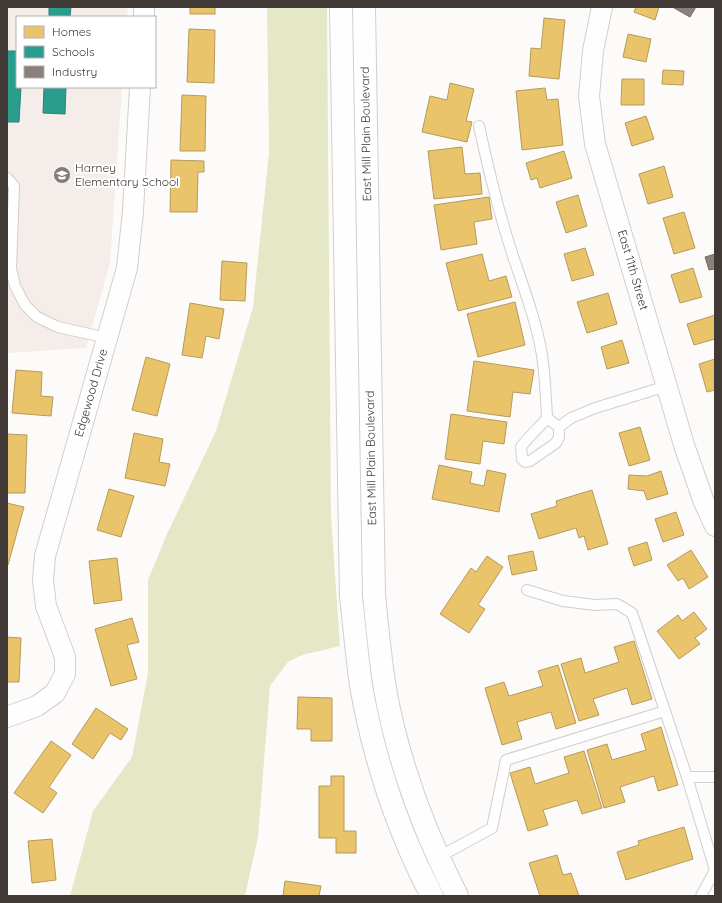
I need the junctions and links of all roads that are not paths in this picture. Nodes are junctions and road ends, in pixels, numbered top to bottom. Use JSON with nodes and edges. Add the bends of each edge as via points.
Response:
{"nodes":[{"id":1,"x":341,"y":7,"type":"edge"},
{"id":2,"x":364,"y":7,"type":"edge"},
{"id":3,"x":602,"y":7,"type":"edge"},
{"id":4,"x":140,"y":88,"type":"edge"},
{"id":5,"x":479,"y":126,"type":"dead end"},
{"id":6,"x":7,"y":178,"type":"edge"},
{"id":7,"x":10,"y":237,"type":"edge"},
{"id":8,"x":107,"y":338,"type":"junction"},
{"id":9,"x":667,"y":386,"type":"junction"},
{"id":10,"x":547,"y":418,"type":"junction"},
{"id":11,"x":559,"y":427,"type":"junction"},
{"id":12,"x":715,"y":526,"type":"edge"},
{"id":13,"x":527,"y":590,"type":"dead end"},
{"id":14,"x":665,"y":711,"type":"junction"},
{"id":15,"x":7,"y":717,"type":"edge"},
{"id":16,"x":687,"y":777,"type":"junction"},
{"id":17,"x":715,"y":777,"type":"edge"},
{"id":18,"x":438,"y":858,"type":"junction"},
{"id":19,"x":432,"y":896,"type":"edge"},
{"id":20,"x":457,"y":896,"type":"edge"},
{"id":21,"x":701,"y":896,"type":"edge"}],
"edges":[{"from":1,"to":19,"type":"main road","name":"East Mill Plain Boulevard","via":[[351,597],[362,691],[372,738],[395,810],[416,865]]},
{"from":2,"to":18,"type":"main road","name":"East Mill Plain Boulevard","via":[[374,595],[385,689],[395,736],[412,794]]},
{"from":3,"to":9,"type":"street","name":"East 11th Street","via":[[593,52],[589,96],[596,144]]},
{"from":4,"to":8,"type":"street","name":"Edgewood Drive","via":[[127,268]]},
{"from":5,"to":10,"type":"lane","via":[[489,172],[542,354]]},
{"from":6,"to":7,"type":"lane","via":[[14,186]]},
{"from":7,"to":8,"type":"lane","via":[[11,269],[15,286],[25,305],[37,317],[58,327]]},
{"from":8,"to":15,"type":"street","name":"Edgewood Drive","via":[[46,556],[43,580],[46,606],[65,657],[65,674],[55,693],[37,706]]},
{"from":9,"to":11,"type":"lane","via":[[595,408],[571,418]]},
{"from":9,"to":12,"type":"street","name":"East 11th Street","via":[[685,448]]},
{"from":10,"to":11,"type":"lane"},
{"from":10,"to":11,"type":"lane","via":[[521,447],[522,459],[525,462],[556,444]]},
{"from":13,"to":14,"type":"lane","via":[[563,601],[595,605],[617,604],[632,613]]},
{"from":14,"to":16,"type":"lane"},
{"from":14,"to":18,"type":"lane","via":[[506,760],[492,828]]},
{"from":16,"to":17,"type":"lane"},
{"from":16,"to":21,"type":"lane","via":[[715,870]]},
{"from":18,"to":20,"type":"main road","name":"East Mill Plain Boulevard"}]}
